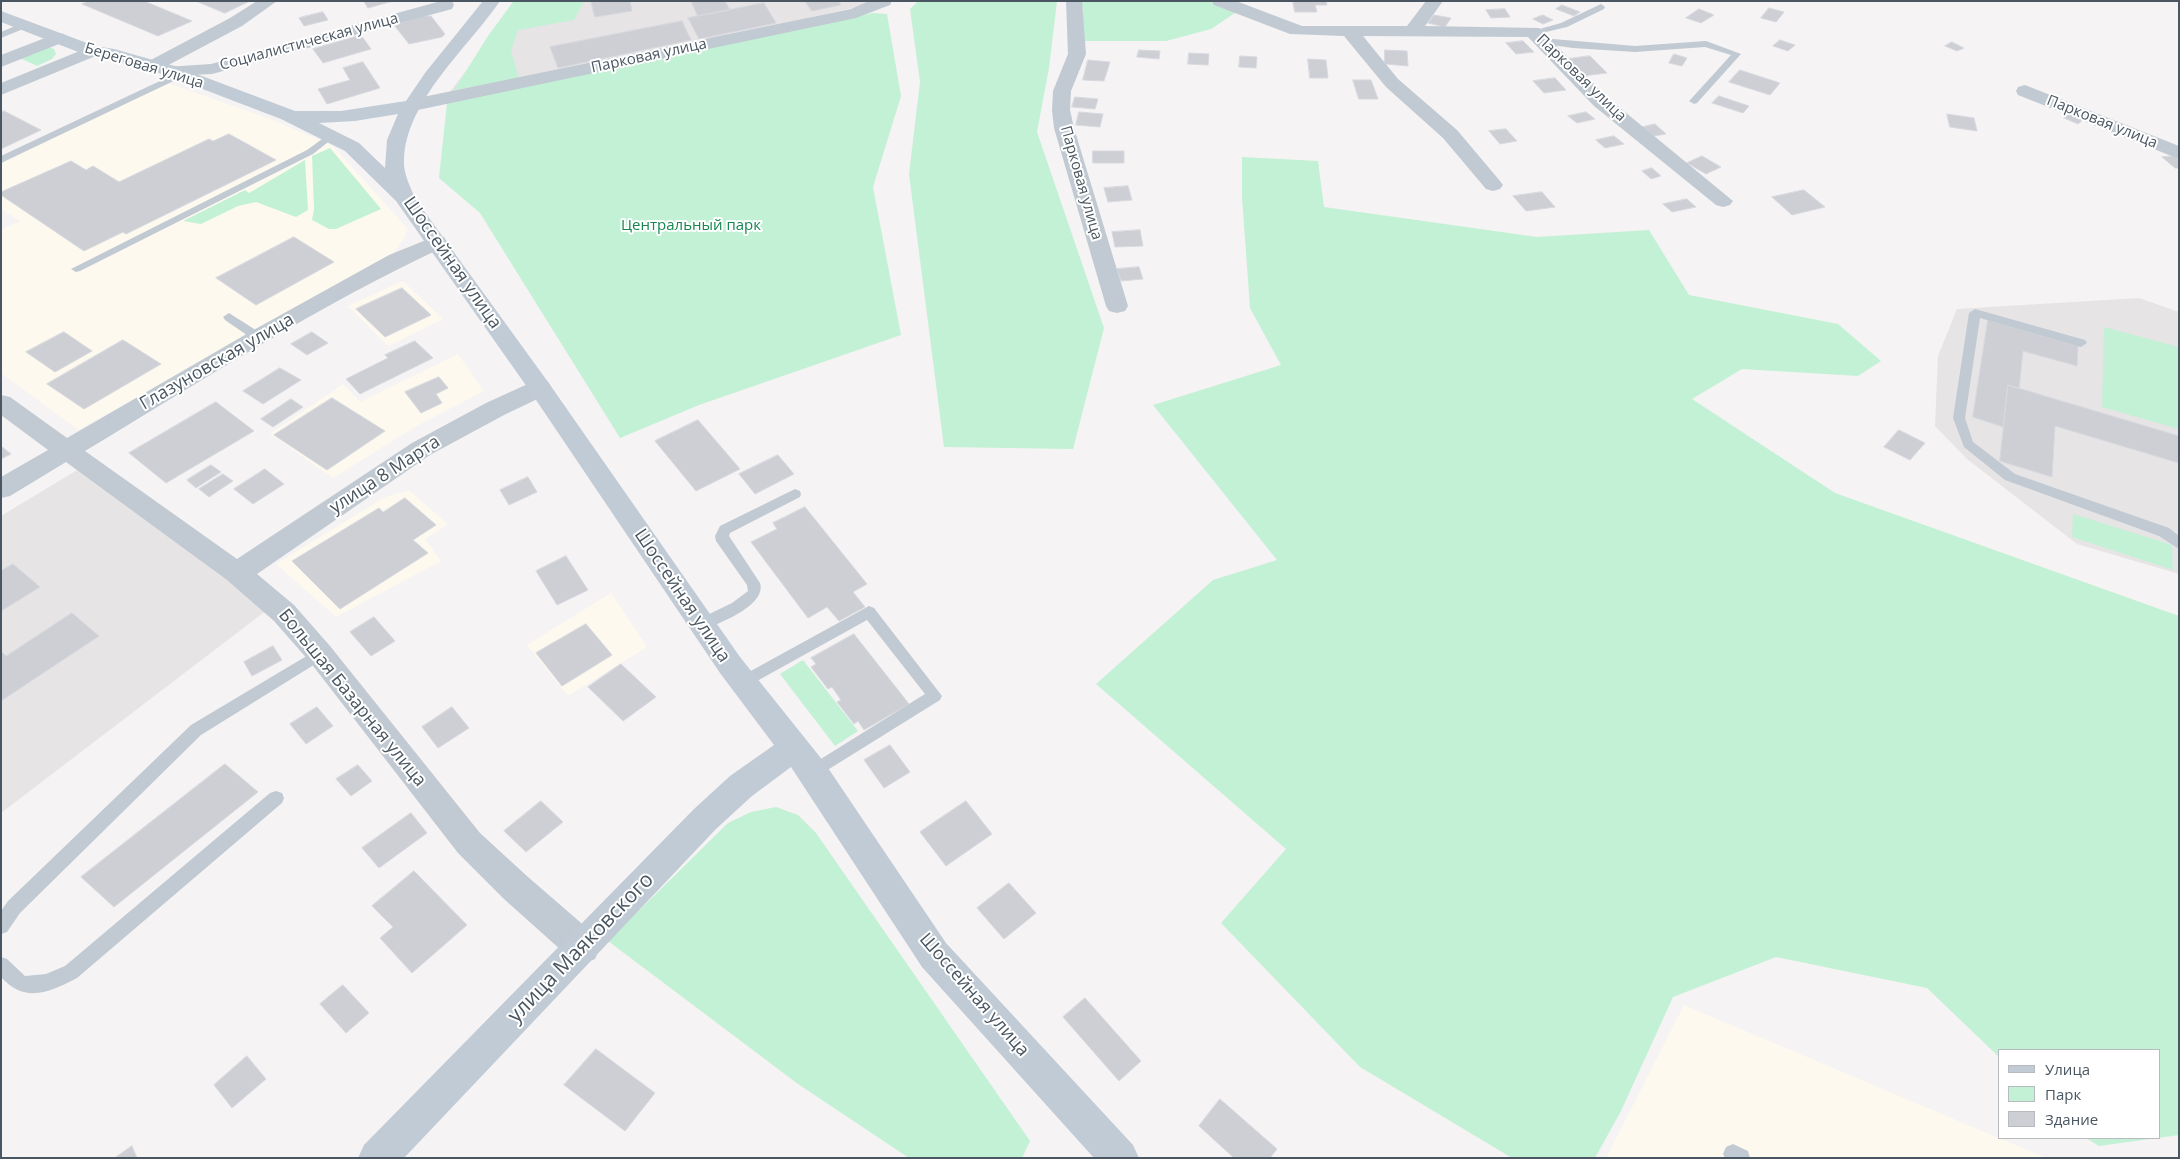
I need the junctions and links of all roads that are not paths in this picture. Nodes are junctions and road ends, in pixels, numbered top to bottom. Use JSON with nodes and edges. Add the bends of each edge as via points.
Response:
{"nodes":[{"id":1,"x":269,"y":1,"type":"edge"},
{"id":2,"x":492,"y":1,"type":"edge"},
{"id":3,"x":884,"y":1,"type":"edge"},
{"id":4,"x":1074,"y":1,"type":"edge"},
{"id":5,"x":1220,"y":1,"type":"edge"},
{"id":6,"x":1266,"y":1,"type":"edge"},
{"id":7,"x":1435,"y":1,"type":"edge"},
{"id":8,"x":446,"y":5,"type":"dead end"},
{"id":9,"x":1601,"y":7,"type":"dead end"},
{"id":10,"x":1,"y":16,"type":"edge"},
{"id":11,"x":1272,"y":20,"type":"junction"},
{"id":12,"x":26,"y":25,"type":"junction"},
{"id":13,"x":1350,"y":32,"type":"junction"},
{"id":14,"x":1412,"y":32,"type":"junction"},
{"id":15,"x":1,"y":35,"type":"edge"},
{"id":16,"x":1537,"y":36,"type":"junction"},
{"id":17,"x":58,"y":38,"type":"junction"},
{"id":18,"x":92,"y":51,"type":"junction"},
{"id":19,"x":1,"y":62,"type":"edge"},
{"id":20,"x":153,"y":66,"type":"junction"},
{"id":21,"x":175,"y":73,"type":"junction"},
{"id":22,"x":1,"y":90,"type":"edge"},
{"id":23,"x":2024,"y":91,"type":"dead end"},
{"id":24,"x":1694,"y":101,"type":"dead end"},
{"id":25,"x":413,"y":105,"type":"junction"},
{"id":26,"x":288,"y":115,"type":"junction"},
{"id":27,"x":329,"y":137,"type":"junction"},
{"id":28,"x":2179,"y":153,"type":"edge"},
{"id":29,"x":1,"y":160,"type":"edge"},
{"id":30,"x":1493,"y":184,"type":"dead end"},
{"id":31,"x":406,"y":201,"type":"junction"},
{"id":32,"x":1723,"y":201,"type":"dead end"},
{"id":33,"x":436,"y":242,"type":"junction"},
{"id":34,"x":76,"y":269,"type":"dead end"},
{"id":35,"x":1117,"y":306,"type":"dead end"},
{"id":36,"x":229,"y":318,"type":"dead end"},
{"id":37,"x":258,"y":337,"type":"junction"},
{"id":38,"x":2081,"y":342,"type":"dead end"},
{"id":39,"x":540,"y":388,"type":"junction"},
{"id":40,"x":1,"y":403,"type":"edge"},
{"id":41,"x":67,"y":450,"type":"junction"},
{"id":42,"x":1,"y":489,"type":"edge"},
{"id":43,"x":795,"y":494,"type":"dead end"},
{"id":44,"x":2164,"y":532,"type":"junction"},
{"id":45,"x":2179,"y":537,"type":"edge"},
{"id":46,"x":2179,"y":544,"type":"edge"},
{"id":47,"x":237,"y":573,"type":"junction"},
{"id":48,"x":702,"y":624,"type":"junction"},
{"id":49,"x":320,"y":654,"type":"junction"},
{"id":50,"x":743,"y":682,"type":"junction"},
{"id":51,"x":803,"y":760,"type":"junction"},
{"id":52,"x":276,"y":798,"type":"dead end"},
{"id":53,"x":1,"y":926,"type":"edge"},
{"id":54,"x":584,"y":947,"type":"junction"},
{"id":55,"x":1,"y":965,"type":"edge"},
{"id":56,"x":377,"y":1158,"type":"edge"},
{"id":57,"x":1120,"y":1158,"type":"edge"}],
"edges":[{"from":1,"to":20,"type":"street"},
{"from":2,"to":25,"type":"main road","name":"Шоссейная улица"},
{"from":3,"to":25,"type":"street","name":"Парковая улица","via":[[847,15]]},
{"from":4,"to":35,"type":"street","name":"Парковая улица","via":[[1077,54],[1062,91],[1061,110]]},
{"from":5,"to":11,"type":"street","name":"Парковая улица"},
{"from":6,"to":11,"type":"street"},
{"from":7,"to":14,"type":"street"},
{"from":8,"to":21,"type":"street","name":"Социалистическая улица","via":[[212,69]]},
{"from":9,"to":16,"type":"lane"},
{"from":10,"to":12,"type":"main road","name":"Береговая улица"},
{"from":11,"to":13,"type":"street","name":"Парковая улица","via":[[1302,31]]},
{"from":12,"to":15,"type":"lane"},
{"from":12,"to":17,"type":"main road","name":"Береговая улица"},
{"from":13,"to":14,"type":"street","name":"Парковая улица"},
{"from":13,"to":30,"type":"street","via":[[1392,83],[1450,134]]},
{"from":14,"to":16,"type":"street","name":"Парковая улица"},
{"from":16,"to":24,"type":"lane","via":[[1593,47],[1635,49],[1706,44],[1737,54]]},
{"from":16,"to":32,"type":"street","name":"Парковая улица","via":[[1601,102]]},
{"from":17,"to":18,"type":"main road","name":"Береговая улица"},
{"from":17,"to":19,"type":"street"},
{"from":18,"to":20,"type":"main road","name":"Береговая улица"},
{"from":18,"to":22,"type":"street"},
{"from":20,"to":21,"type":"main road","name":"Береговая улица"},
{"from":21,"to":26,"type":"main road","name":"Береговая улица"},
{"from":21,"to":29,"type":"lane"},
{"from":23,"to":28,"type":"street","name":"Парковая улица"},
{"from":25,"to":26,"type":"main road","name":"Береговая улица","via":[[338,118]]},
{"from":25,"to":31,"type":"main road","name":"Шоссейная улица","via":[[398,140],[394,159]]},
{"from":26,"to":27,"type":"main road","name":"Береговая улица"},
{"from":27,"to":31,"type":"main road","name":"Береговая улица","via":[[352,147]]},
{"from":27,"to":34,"type":"lane","via":[[310,152]]},
{"from":31,"to":33,"type":"main road","name":"Шоссейная улица"},
{"from":33,"to":37,"type":"street","name":"Глазуновская улица"},
{"from":33,"to":39,"type":"main road","name":"Шоссейная улица"},
{"from":36,"to":37,"type":"lane"},
{"from":37,"to":41,"type":"street","name":"Глазуновская улица"},
{"from":38,"to":44,"type":"lane","via":[[1975,313],[1960,418],[1968,444],[2010,476]]},
{"from":39,"to":47,"type":"street","name":"улица 8 Марта","via":[[421,449]]},
{"from":39,"to":48,"type":"main road","name":"Шоссейная улица"},
{"from":40,"to":41,"type":"street","name":"Большая Базарная улица"},
{"from":41,"to":42,"type":"street","name":"Глазуновская улица"},
{"from":41,"to":47,"type":"street","name":"Большая Базарная улица"},
{"from":43,"to":48,"type":"lane","via":[[725,530],[723,541],[755,590],[746,601]]},
{"from":44,"to":45,"type":"lane"},
{"from":44,"to":46,"type":"lane"},
{"from":47,"to":49,"type":"street","name":"Большая Базарная улица","via":[[284,612]]},
{"from":48,"to":50,"type":"main road","name":"Шоссейная улица"},
{"from":49,"to":53,"type":"lane","via":[[196,730],[14,908]]},
{"from":49,"to":54,"type":"street","name":"Большая Базарная улица","via":[[469,843]]},
{"from":50,"to":51,"type":"main road","name":"Шоссейная улица"},
{"from":50,"to":51,"type":"lane","via":[[869,612],[935,696]]},
{"from":51,"to":54,"type":"main road","name":"улица Маяковского","via":[[742,786],[705,819]]},
{"from":51,"to":57,"type":"main road","name":"Шоссейная улица","via":[[934,955]]},
{"from":52,"to":55,"type":"lane","via":[[71,972],[36,985],[19,982]]},
{"from":54,"to":56,"type":"main road","name":"улица Маяковского"}]}
